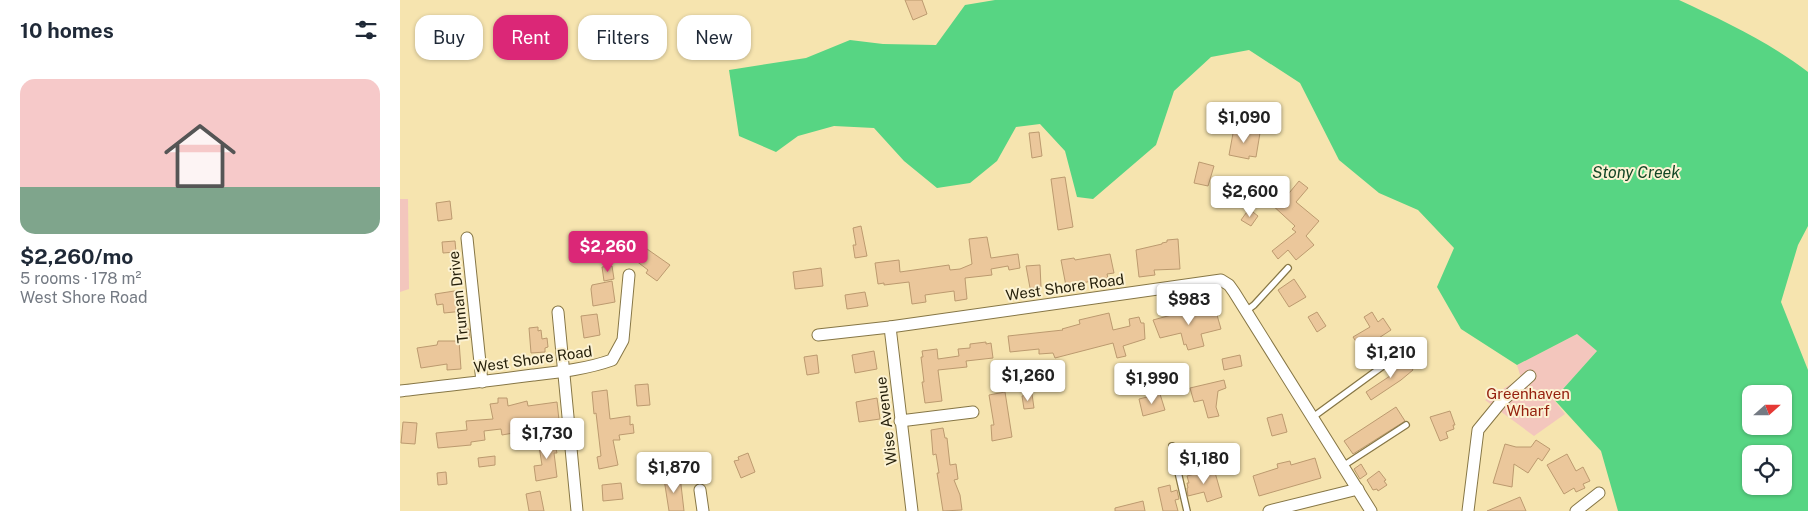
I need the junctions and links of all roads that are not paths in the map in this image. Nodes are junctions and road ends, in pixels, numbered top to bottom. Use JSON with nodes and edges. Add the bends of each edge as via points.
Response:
{"nodes":[{"id":1,"x":468,"y":238,"type":"dead end"},
{"id":2,"x":1288,"y":268,"type":"dead end"},
{"id":3,"x":629,"y":275,"type":"dead end"},
{"id":4,"x":1246,"y":311,"type":"junction"},
{"id":5,"x":558,"y":312,"type":"dead end"},
{"id":6,"x":890,"y":327,"type":"junction"},
{"id":7,"x":818,"y":335,"type":"dead end"},
{"id":8,"x":1398,"y":355,"type":"dead end"},
{"id":9,"x":564,"y":371,"type":"junction"},
{"id":10,"x":1530,"y":376,"type":"dead end"},
{"id":11,"x":482,"y":382,"type":"junction"},
{"id":12,"x":400,"y":391,"type":"edge"},
{"id":13,"x":973,"y":412,"type":"dead end"},
{"id":14,"x":1313,"y":417,"type":"junction"},
{"id":15,"x":900,"y":420,"type":"junction"},
{"id":16,"x":1406,"y":425,"type":"dead end"},
{"id":17,"x":1172,"y":446,"type":"dead end"},
{"id":18,"x":1343,"y":466,"type":"junction"},
{"id":19,"x":1358,"y":489,"type":"junction"},
{"id":20,"x":700,"y":490,"type":"dead end"},
{"id":21,"x":1599,"y":493,"type":"dead end"},
{"id":22,"x":577,"y":511,"type":"edge"},
{"id":23,"x":703,"y":511,"type":"edge"},
{"id":24,"x":912,"y":511,"type":"edge"},
{"id":25,"x":1187,"y":511,"type":"edge"},
{"id":26,"x":1269,"y":511,"type":"edge"},
{"id":27,"x":1371,"y":511,"type":"edge"},
{"id":28,"x":1468,"y":511,"type":"edge"},
{"id":29,"x":1576,"y":511,"type":"edge"}],
"edges":[{"from":1,"to":11,"type":"street","name":"Truman Drive"},
{"from":2,"to":4,"type":"lane"},
{"from":3,"to":9,"type":"street","name":"West Shore Road","via":[[623,340],[612,360]]},
{"from":4,"to":6,"type":"street","name":"West Shore Road","via":[[1234,292],[1221,280]]},
{"from":4,"to":14,"type":"street","name":"West Shore Road"},
{"from":5,"to":9,"type":"street"},
{"from":6,"to":7,"type":"street","name":"West Shore Road"},
{"from":6,"to":15,"type":"street","name":"Wise Avenue"},
{"from":8,"to":14,"type":"lane"},
{"from":9,"to":11,"type":"street","name":"West Shore Road"},
{"from":9,"to":22,"type":"street"},
{"from":10,"to":28,"type":"street","via":[[1501,402],[1478,430]]},
{"from":11,"to":12,"type":"street","name":"West Shore Road"},
{"from":13,"to":15,"type":"street"},
{"from":14,"to":18,"type":"street","name":"West Shore Road"},
{"from":15,"to":24,"type":"street","name":"Wise Avenue"},
{"from":16,"to":18,"type":"lane"},
{"from":17,"to":25,"type":"lane"},
{"from":18,"to":19,"type":"street","name":"West Shore Road"},
{"from":19,"to":26,"type":"street"},
{"from":19,"to":27,"type":"street","name":"West Shore Road"},
{"from":20,"to":23,"type":"street"},
{"from":21,"to":29,"type":"street"}]}
